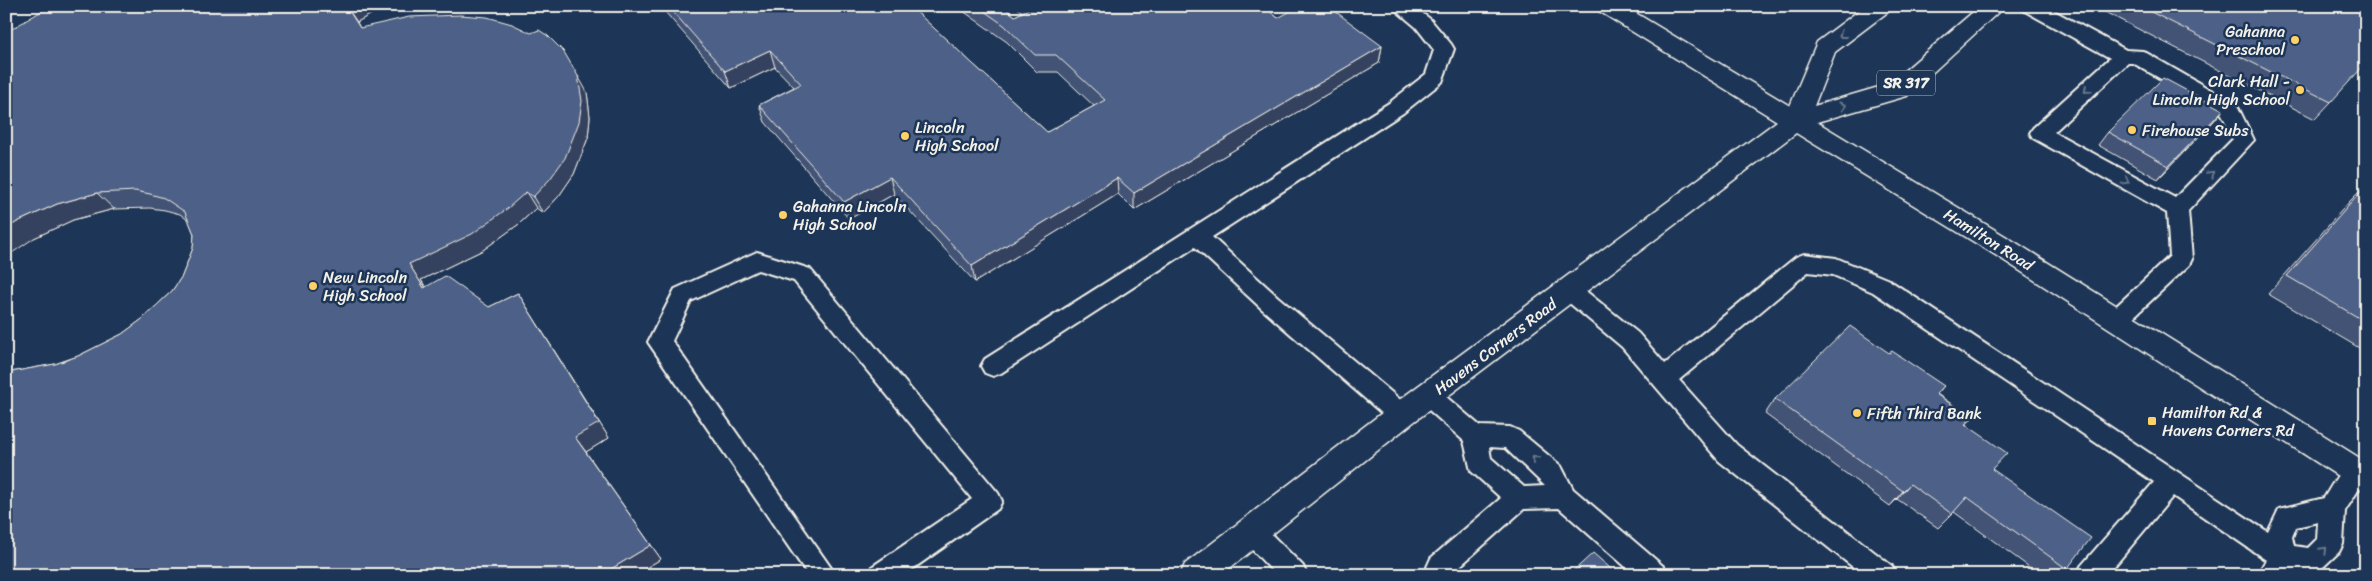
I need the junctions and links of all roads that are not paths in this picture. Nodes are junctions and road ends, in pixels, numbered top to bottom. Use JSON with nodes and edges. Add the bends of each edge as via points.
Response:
{"nodes":[{"id":1,"x":1400,"y":6,"type":"edge"},
{"id":2,"x":1607,"y":6,"type":"edge"},
{"id":3,"x":1881,"y":6,"type":"edge"},
{"id":4,"x":1994,"y":6,"type":"edge"},
{"id":5,"x":2030,"y":6,"type":"edge"},
{"id":6,"x":2123,"y":57,"type":"junction"},
{"id":7,"x":1796,"y":120,"type":"junction"},
{"id":8,"x":2177,"y":209,"type":"junction"},
{"id":9,"x":1196,"y":235,"type":"junction"},
{"id":10,"x":1570,"y":290,"type":"junction"},
{"id":11,"x":2117,"y":319,"type":"junction"},
{"id":12,"x":994,"y":366,"type":"dead end"},
{"id":13,"x":1664,"y":379,"type":"junction"},
{"id":14,"x":1429,"y":396,"type":"junction"},
{"id":15,"x":1401,"y":415,"type":"junction"},
{"id":16,"x":1475,"y":436,"type":"junction"},
{"id":17,"x":2361,"y":475,"type":"edge"},
{"id":18,"x":2172,"y":480,"type":"junction"},
{"id":19,"x":1564,"y":497,"type":"junction"},
{"id":20,"x":1519,"y":498,"type":"junction"},
{"id":21,"x":2332,"y":508,"type":"junction"},
{"id":22,"x":1252,"y":532,"type":"junction"},
{"id":23,"x":2277,"y":566,"type":"edge"},
{"id":24,"x":1440,"y":567,"type":"dead end"},
{"id":25,"x":823,"y":575,"type":"edge"},
{"id":26,"x":882,"y":575,"type":"edge"},
{"id":27,"x":1196,"y":575,"type":"edge"},
{"id":28,"x":1294,"y":575,"type":"edge"},
{"id":29,"x":1654,"y":575,"type":"edge"},
{"id":30,"x":1883,"y":575,"type":"edge"},
{"id":31,"x":2090,"y":575,"type":"edge"},
{"id":32,"x":2309,"y":575,"type":"edge"}],
"edges":[{"from":1,"to":9,"type":"lane","via":[[1423,23],[1444,49],[1435,77],[1396,108]]},
{"from":2,"to":7,"type":"main road","name":"Hamilton Road"},
{"from":3,"to":7,"type":"main road","one_way":true,"via":[[1825,48]]},
{"from":7,"to":4,"type":"main road","number":"SR 317","one_way":true,"via":[[1898,90]]},
{"from":5,"to":6,"type":"lane"},
{"from":8,"to":6,"type":"lane","one_way":true,"via":[[2244,140],[2230,110],[2136,56]]},
{"from":6,"to":8,"type":"lane","one_way":true,"via":[[2040,133]]},
{"from":7,"to":10,"type":"main road","name":"Havens Corners Road"},
{"from":7,"to":11,"type":"main road","name":"Hamilton Road"},
{"from":8,"to":11,"type":"lane","via":[[2181,259]]},
{"from":9,"to":12,"type":"lane"},
{"from":9,"to":15,"type":"lane"},
{"from":10,"to":13,"type":"lane","via":[[1630,340]]},
{"from":10,"to":14,"type":"main road","name":"Havens Corners Road"},
{"from":11,"to":17,"type":"main road","name":"Hamilton Road"},
{"from":13,"to":18,"type":"lane","via":[[1804,263],[1836,266],[1881,286]]},
{"from":13,"to":30,"type":"lane","via":[[1728,453]]},
{"from":14,"to":15,"type":"main road","name":"Havens Corners Road"},
{"from":14,"to":16,"type":"lane"},
{"from":15,"to":22,"type":"main road","name":"Havens Corners Road"},
{"from":19,"to":16,"type":"lane","one_way":true,"via":[[1552,474],[1510,438]]},
{"from":16,"to":20,"type":"lane","via":[[1480,463]]},
{"from":17,"to":21,"type":"lane"},
{"from":18,"to":23,"type":"lane"},
{"from":18,"to":31,"type":"lane"},
{"from":19,"to":20,"type":"lane"},
{"from":19,"to":29,"type":"lane"},
{"from":20,"to":24,"type":"lane"},
{"from":23,"to":21,"type":"lane","one_way":true,"via":[[2313,561],[2330,544]]},
{"from":21,"to":23,"type":"lane","via":[[2288,516],[2279,536]]},
{"from":22,"to":27,"type":"main road","name":"Havens Corners Road"},
{"from":22,"to":28,"type":"lane"},
{"from":23,"to":32,"type":"lane"},
{"from":25,"to":26,"type":"lane","via":[[660,342],[683,295],[757,261],[802,275],[989,501]]}]}
